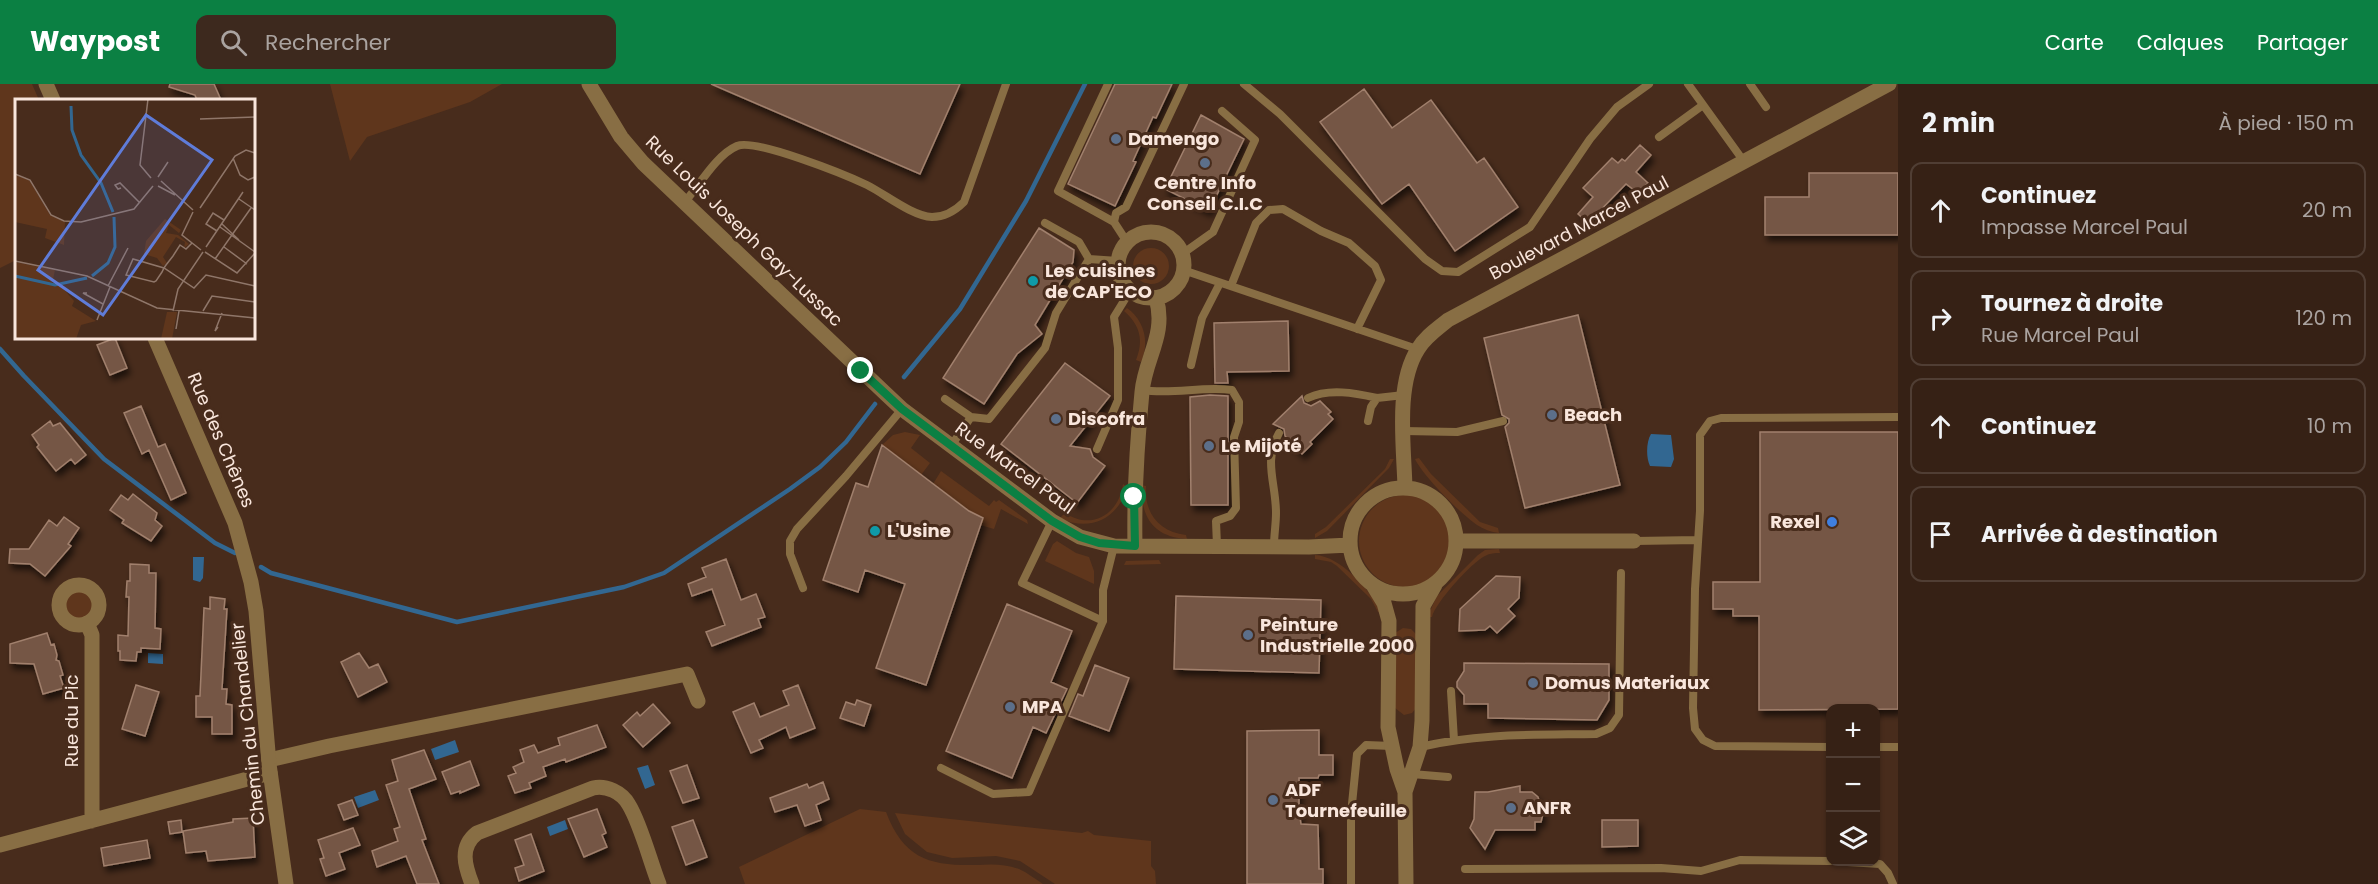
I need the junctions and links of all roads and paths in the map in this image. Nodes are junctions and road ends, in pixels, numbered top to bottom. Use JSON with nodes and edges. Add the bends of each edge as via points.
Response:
{"nodes":[{"id":1,"x":46,"y":84,"type":"edge"},
{"id":2,"x":588,"y":84,"type":"edge"},
{"id":3,"x":1006,"y":84,"type":"edge"},
{"id":4,"x":1108,"y":84,"type":"edge"},
{"id":5,"x":1184,"y":84,"type":"edge"},
{"id":6,"x":1244,"y":84,"type":"edge"},
{"id":7,"x":1649,"y":84,"type":"edge"},
{"id":8,"x":1688,"y":84,"type":"edge"},
{"id":9,"x":1750,"y":84,"type":"edge"},
{"id":10,"x":1889,"y":84,"type":"edge"},
{"id":11,"x":53,"y":99,"type":"edge"},
{"id":12,"x":1703,"y":105,"type":"junction"},
{"id":13,"x":1766,"y":107,"type":"dead end"},
{"id":14,"x":1222,"y":111,"type":"dead end"},
{"id":15,"x":1659,"y":137,"type":"dead end"},
{"id":16,"x":1745,"y":163,"type":"junction"},
{"id":17,"x":684,"y":203,"type":"junction"},
{"id":18,"x":1114,"y":222,"type":"junction"},
{"id":19,"x":1046,"y":223,"type":"dead end"},
{"id":20,"x":1127,"y":242,"type":"junction"},
{"id":21,"x":1182,"y":254,"type":"junction"},
{"id":22,"x":1089,"y":259,"type":"junction"},
{"id":23,"x":1118,"y":261,"type":"junction"},
{"id":24,"x":1183,"y":270,"type":"junction"},
{"id":25,"x":1220,"y":283,"type":"junction"},
{"id":26,"x":1231,"y":286,"type":"junction"},
{"id":27,"x":1130,"y":291,"type":"junction"},
{"id":28,"x":1156,"y":298,"type":"junction"},
{"id":29,"x":1357,"y":329,"type":"junction"},
{"id":30,"x":155,"y":339,"type":"edge"},
{"id":31,"x":1418,"y":349,"type":"junction"},
{"id":32,"x":1191,"y":365,"type":"dead end"},
{"id":33,"x":1142,"y":390,"type":"junction"},
{"id":34,"x":886,"y":394,"type":"joint"},
{"id":35,"x":1404,"y":395,"type":"junction"},
{"id":36,"x":1308,"y":398,"type":"dead end"},
{"id":37,"x":1377,"y":398,"type":"junction"},
{"id":38,"x":945,"y":399,"type":"dead end"},
{"id":39,"x":902,"y":409,"type":"junction"},
{"id":40,"x":971,"y":417,"type":"junction"},
{"id":41,"x":1898,"y":417,"type":"edge"},
{"id":42,"x":1368,"y":421,"type":"dead end"},
{"id":43,"x":1503,"y":421,"type":"dead end"},
{"id":44,"x":1404,"y":431,"type":"junction"},
{"id":45,"x":1279,"y":433,"type":"dead end"},
{"id":46,"x":951,"y":446,"type":"junction"},
{"id":47,"x":1097,"y":449,"type":"dead end"},
{"id":48,"x":1405,"y":488,"type":"junction"},
{"id":49,"x":1052,"y":521,"type":"junction"},
{"id":50,"x":1698,"y":540,"type":"junction"},
{"id":51,"x":1457,"y":541,"type":"junction"},
{"id":52,"x":1634,"y":541,"type":"joint"},
{"id":53,"x":1350,"y":545,"type":"junction"},
{"id":54,"x":1114,"y":546,"type":"junction"},
{"id":55,"x":1135,"y":546,"type":"junction"},
{"id":56,"x":1217,"y":546,"type":"junction"},
{"id":57,"x":1274,"y":546,"type":"junction"},
{"id":58,"x":245,"y":560,"type":"joint"},
{"id":59,"x":1621,"y":573,"type":"dead end"},
{"id":60,"x":1373,"y":585,"type":"junction"},
{"id":61,"x":1435,"y":585,"type":"junction"},
{"id":62,"x":803,"y":588,"type":"dead end"},
{"id":63,"x":1103,"y":621,"type":"junction"},
{"id":64,"x":87,"y":623,"type":"dead end"},
{"id":65,"x":1451,"y":691,"type":"dead end"},
{"id":66,"x":698,"y":701,"type":"dead end"},
{"id":67,"x":1454,"y":740,"type":"junction"},
{"id":68,"x":1392,"y":746,"type":"junction"},
{"id":69,"x":1420,"y":747,"type":"junction"},
{"id":70,"x":1826,"y":747,"type":"edge"},
{"id":71,"x":1880,"y":747,"type":"edge"},
{"id":72,"x":1898,"y":747,"type":"edge"},
{"id":73,"x":269,"y":767,"type":"junction"},
{"id":74,"x":941,"y":768,"type":"dead end"},
{"id":75,"x":1412,"y":774,"type":"junction"},
{"id":76,"x":1448,"y":777,"type":"dead end"},
{"id":77,"x":1406,"y":792,"type":"junction"},
{"id":78,"x":92,"y":820,"type":"junction"},
{"id":79,"x":0,"y":845,"type":"edge"},
{"id":80,"x":1826,"y":861,"type":"edge"},
{"id":81,"x":1880,"y":864,"type":"edge"},
{"id":82,"x":1465,"y":868,"type":"dead end"},
{"id":83,"x":286,"y":884,"type":"edge"},
{"id":84,"x":472,"y":884,"type":"edge"},
{"id":85,"x":659,"y":884,"type":"edge"},
{"id":86,"x":1351,"y":884,"type":"edge"},
{"id":87,"x":1406,"y":884,"type":"edge"},
{"id":88,"x":1893,"y":884,"type":"edge"}],
"edges":[{"from":1,"to":11,"type":"street"},
{"from":2,"to":17,"type":"street","name":"Rue Louis Joseph Gay-Lussac","via":[[631,150]]},
{"from":3,"to":17,"type":"lane","via":[[964,202],[943,216],[930,217],[914,211],[833,170],[748,145],[739,145],[726,153]]},
{"from":4,"to":18,"type":"lane","via":[[1058,191]]},
{"from":5,"to":18,"type":"lane","via":[[1126,207],[1116,213]]},
{"from":6,"to":7,"type":"lane","via":[[1280,114],[1442,272],[1458,272],[1530,227],[1617,107]]},
{"from":8,"to":12,"type":"lane"},
{"from":9,"to":13,"type":"lane"},
{"from":10,"to":16,"type":"street","name":"Boulevard Marcel Paul"},
{"from":12,"to":15,"type":"lane"},
{"from":12,"to":16,"type":"lane"},
{"from":14,"to":21,"type":"lane","via":[[1255,140],[1213,232]]},
{"from":16,"to":31,"type":"street","name":"Boulevard Marcel Paul","via":[[1448,320],[1425,338]]},
{"from":17,"to":34,"type":"street","name":"Rue Louis Joseph Gay-Lussac"},
{"from":18,"to":20,"type":"lane"},
{"from":19,"to":22,"type":"lane","via":[[1079,242]]},
{"from":20,"to":21,"type":"street","via":[[1156,232],[1176,244]]},
{"from":20,"to":23,"type":"street"},
{"from":21,"to":24,"type":"street"},
{"from":22,"to":23,"type":"lane"},
{"from":22,"to":40,"type":"lane","via":[[1056,313],[1044,348],[989,419]]},
{"from":23,"to":27,"type":"street","via":[[1119,276]]},
{"from":24,"to":25,"type":"lane"},
{"from":24,"to":28,"type":"street","via":[[1176,287]]},
{"from":25,"to":26,"type":"lane"},
{"from":25,"to":32,"type":"lane","via":[[1202,318]]},
{"from":26,"to":29,"type":"lane"},
{"from":26,"to":29,"type":"lane","via":[[1256,223],[1269,210],[1283,209],[1349,243],[1375,266],[1381,280]]},
{"from":27,"to":28,"type":"street","via":[[1144,298]]},
{"from":27,"to":47,"type":"lane","via":[[1114,317],[1118,400]]},
{"from":28,"to":33,"type":"street","via":[[1160,332],[1145,370]]},
{"from":29,"to":31,"type":"lane"},
{"from":30,"to":58,"type":"street","name":"Rue des Chênes","via":[[236,523]]},
{"from":31,"to":35,"type":"street","name":"Boulevard Marcel Paul"},
{"from":33,"to":55,"type":"street","via":[[1134,497]]},
{"from":33,"to":56,"type":"lane","via":[[1158,393],[1216,388],[1232,390],[1239,402],[1234,437],[1236,508],[1230,516],[1216,520]]},
{"from":34,"to":39,"type":"street","name":"Rue Marcel Paul"},
{"from":35,"to":37,"type":"lane"},
{"from":35,"to":44,"type":"street","name":"Boulevard Marcel Paul"},
{"from":36,"to":37,"type":"lane","via":[[1317,393],[1344,393]]},
{"from":37,"to":42,"type":"lane"},
{"from":38,"to":40,"type":"lane"},
{"from":39,"to":46,"type":"street","name":"Rue Marcel Paul"},
{"from":39,"to":62,"type":"lane","via":[[790,541],[789,554]]},
{"from":40,"to":46,"type":"lane"},
{"from":41,"to":50,"type":"lane","via":[[1710,421],[1700,435]]},
{"from":43,"to":44,"type":"lane","via":[[1457,432]]},
{"from":44,"to":48,"type":"street","name":"Boulevard Marcel Paul"},
{"from":45,"to":57,"type":"lane","via":[[1271,448],[1276,511]]},
{"from":46,"to":49,"type":"street","name":"Rue Marcel Paul"},
{"from":48,"to":51,"type":"street","via":[[1421,491],[1447,510]]},
{"from":48,"to":53,"type":"street","via":[[1387,490],[1371,498],[1355,519]]},
{"from":49,"to":54,"type":"street","name":"Rue Marcel Paul","via":[[1080,537]]},
{"from":49,"to":63,"type":"lane","via":[[1022,583]]},
{"from":50,"to":52,"type":"lane"},
{"from":50,"to":70,"type":"lane","via":[[1695,729],[1703,740],[1715,746]]},
{"from":51,"to":52,"type":"street"},
{"from":51,"to":61,"type":"street","via":[[1454,558]]},
{"from":53,"to":57,"type":"street","name":"Rue Marcel Paul"},
{"from":53,"to":60,"type":"street","via":[[1361,574]]},
{"from":54,"to":55,"type":"street","name":"Rue Marcel Paul"},
{"from":54,"to":63,"type":"lane","via":[[1103,590]]},
{"from":55,"to":56,"type":"street","name":"Rue Marcel Paul"},
{"from":56,"to":57,"type":"street","name":"Rue Marcel Paul"},
{"from":58,"to":73,"type":"street","name":"Chemin du Chandelier","via":[[256,611]]},
{"from":59,"to":67,"type":"lane","via":[[1619,715],[1610,728],[1596,734]]},
{"from":60,"to":61,"type":"street","via":[[1404,595]]},
{"from":60,"to":68,"type":"street","via":[[1389,621],[1388,727]]},
{"from":61,"to":69,"type":"street","via":[[1422,614]]},
{"from":63,"to":74,"type":"lane","via":[[1029,792],[993,794]]},
{"from":64,"to":78,"type":"street","name":"Rue du Pic","via":[[92,635]]},
{"from":65,"to":67,"type":"lane"},
{"from":66,"to":73,"type":"street","via":[[687,674],[341,744]]},
{"from":67,"to":69,"type":"lane"},
{"from":68,"to":69,"type":"street"},
{"from":68,"to":77,"type":"street"},
{"from":68,"to":86,"type":"lane","via":[[1366,745],[1357,754],[1351,814]]},
{"from":69,"to":75,"type":"street"},
{"from":71,"to":72,"type":"lane"},
{"from":73,"to":78,"type":"street"},
{"from":73,"to":83,"type":"street","name":"Chemin du Chandelier"},
{"from":75,"to":76,"type":"lane"},
{"from":75,"to":77,"type":"street"},
{"from":77,"to":87,"type":"street"},
{"from":78,"to":79,"type":"street"},
{"from":80,"to":82,"type":"lane","via":[[1740,860],[1701,871]]},
{"from":81,"to":88,"type":"lane"},
{"from":84,"to":85,"type":"street","via":[[464,854],[477,832],[602,787],[617,792],[629,805]]}]}
